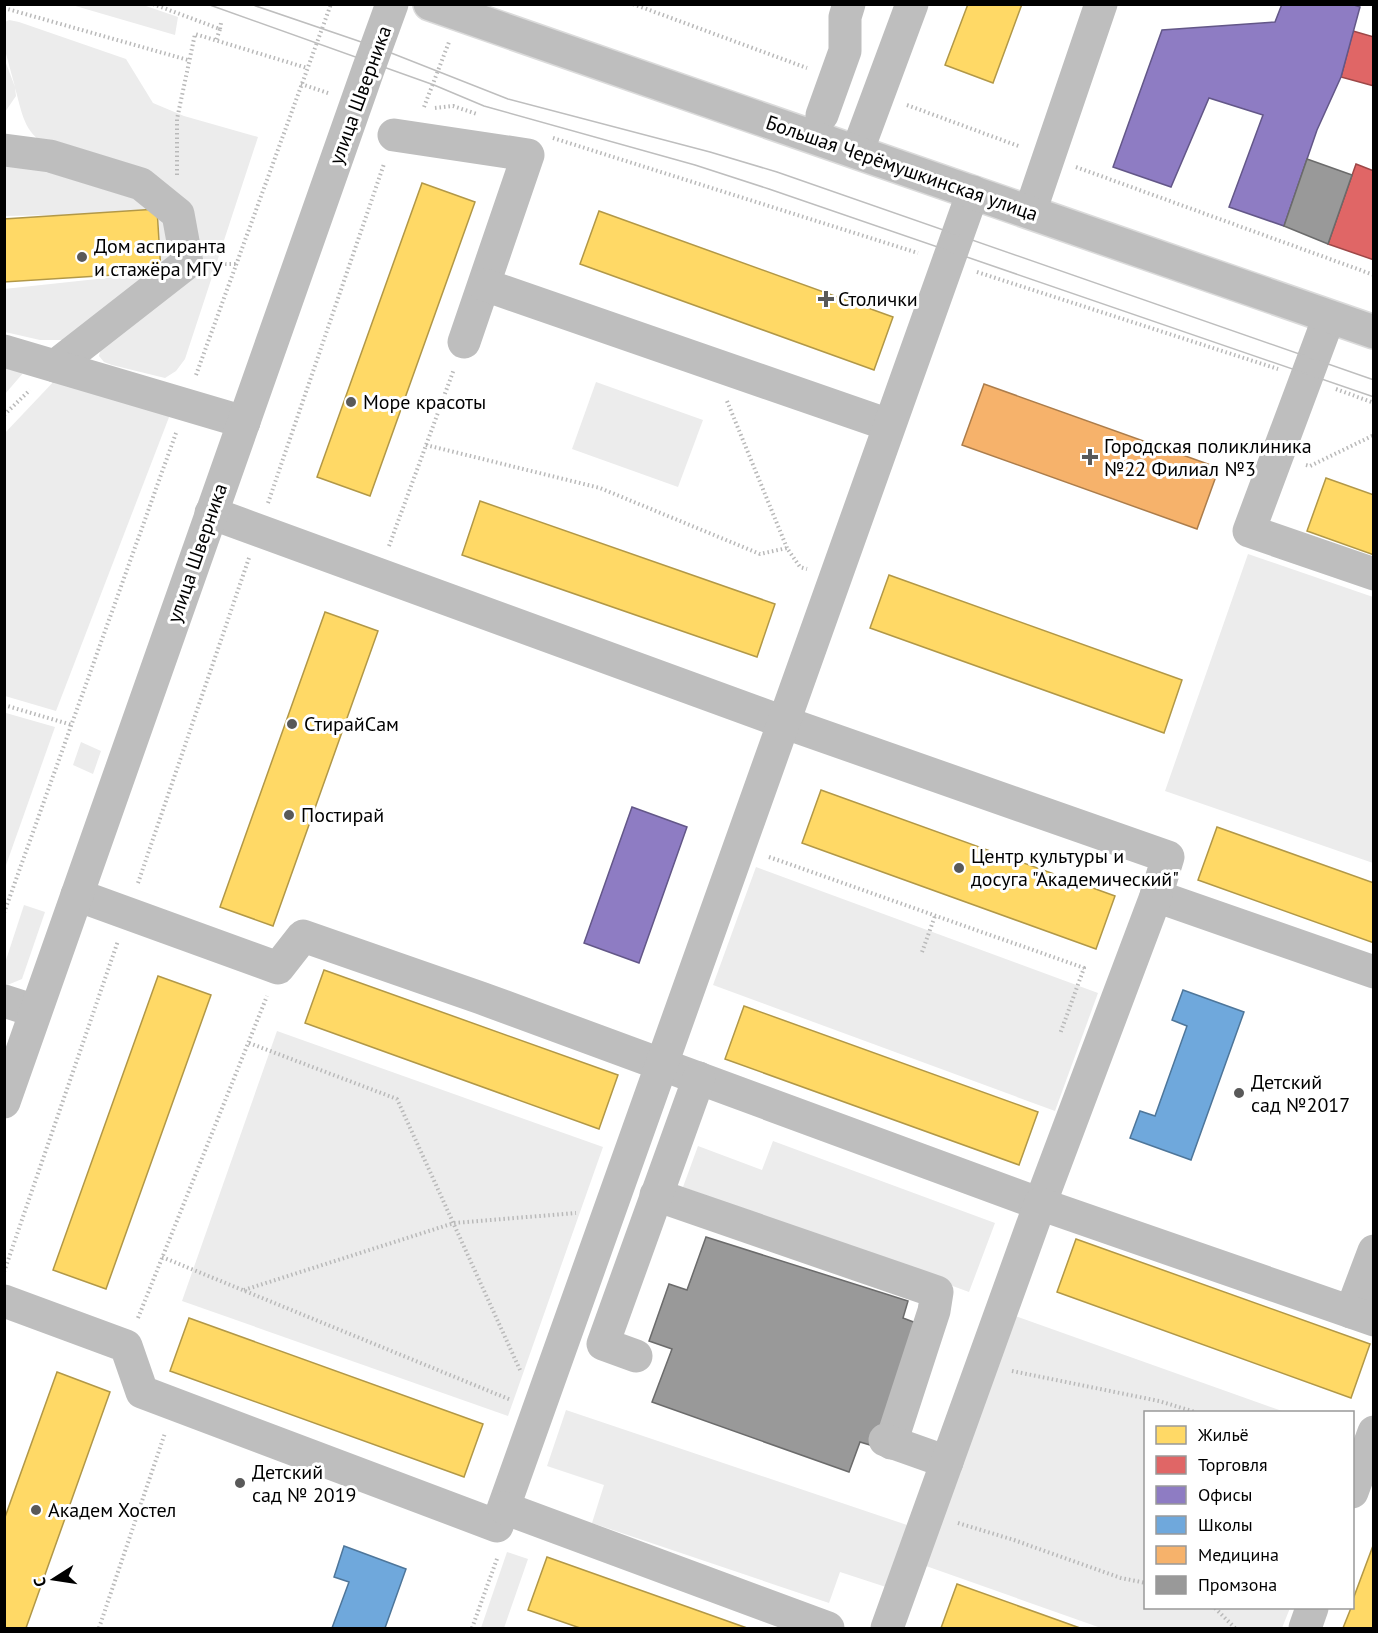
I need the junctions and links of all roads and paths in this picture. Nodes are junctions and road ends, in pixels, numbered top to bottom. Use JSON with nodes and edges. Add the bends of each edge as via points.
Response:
{"nodes":[{"id":1,"x":153,"y":4,"type":"edge"},
{"id":2,"x":331,"y":4,"type":"edge"},
{"id":3,"x":392,"y":4,"type":"edge"},
{"id":4,"x":633,"y":4,"type":"edge"},
{"id":5,"x":849,"y":4,"type":"edge"},
{"id":6,"x":912,"y":4,"type":"edge"},
{"id":7,"x":1101,"y":4,"type":"edge"},
{"id":8,"x":4,"y":8,"type":"edge"},
{"id":9,"x":445,"y":10,"type":"edge"},
{"id":10,"x":221,"y":23,"type":"dead end"},
{"id":11,"x":220,"y":29,"type":"junction"},
{"id":12,"x":216,"y":41,"type":"junction"},
{"id":13,"x":188,"y":60,"type":"junction"},
{"id":14,"x":307,"y":68,"type":"junction"},
{"id":15,"x":835,"y":79,"type":"junction"},
{"id":16,"x":301,"y":84,"type":"junction"},
{"id":17,"x":879,"y":94,"type":"junction"},
{"id":18,"x":338,"y":96,"type":"dead end"},
{"id":19,"x":822,"y":115,"type":"dead end"},
{"id":20,"x":484,"y":116,"type":"dead end"},
{"id":21,"x":394,"y":135,"type":"joint"},
{"id":22,"x":548,"y":136,"type":"dead end"},
{"id":23,"x":4,"y":150,"type":"edge"},
{"id":24,"x":857,"y":152,"type":"junction"},
{"id":25,"x":1049,"y":157,"type":"junction"},
{"id":26,"x":972,"y":192,"type":"junction"},
{"id":27,"x":1030,"y":212,"type":"junction"},
{"id":28,"x":178,"y":214,"type":"junction"},
{"id":29,"x":947,"y":262,"type":"junction"},
{"id":30,"x":1374,"y":275,"type":"edge"},
{"id":31,"x":484,"y":285,"type":"junction"},
{"id":32,"x":1329,"y":317,"type":"junction"},
{"id":33,"x":1374,"y":332,"type":"edge"},
{"id":34,"x":464,"y":342,"type":"joint"},
{"id":35,"x":4,"y":351,"type":"edge"},
{"id":36,"x":711,"y":363,"type":"junction"},
{"id":37,"x":55,"y":366,"type":"junction"},
{"id":38,"x":1306,"y":378,"type":"junction"},
{"id":39,"x":1374,"y":403,"type":"edge"},
{"id":40,"x":186,"y":405,"type":"junction"},
{"id":41,"x":244,"y":422,"type":"junction"},
{"id":42,"x":889,"y":425,"type":"junction"},
{"id":43,"x":1374,"y":435,"type":"edge"},
{"id":44,"x":426,"y":445,"type":"junction"},
{"id":45,"x":1278,"y":454,"type":"junction"},
{"id":46,"x":212,"y":513,"type":"junction"},
{"id":47,"x":259,"y":530,"type":"junction"},
{"id":48,"x":787,"y":548,"type":"junction"},
{"id":49,"x":379,"y":574,"type":"junction"},
{"id":50,"x":1374,"y":574,"type":"edge"},
{"id":51,"x":834,"y":578,"type":"junction"},
{"id":52,"x":4,"y":705,"type":"edge"},
{"id":53,"x":783,"y":722,"type":"junction"},
{"id":54,"x":72,"y":725,"type":"junction"},
{"id":55,"x":739,"y":847,"type":"junction"},
{"id":56,"x":77,"y":895,"type":"junction"},
{"id":57,"x":1156,"y":896,"type":"junction"},
{"id":58,"x":4,"y":913,"type":"edge"},
{"id":59,"x":127,"y":913,"type":"junction"},
{"id":60,"x":935,"y":916,"type":"junction"},
{"id":61,"x":922,"y":952,"type":"dead end"},
{"id":62,"x":278,"y":968,"type":"junction"},
{"id":63,"x":1374,"y":972,"type":"edge"},
{"id":64,"x":4,"y":1001,"type":"edge"},
{"id":65,"x":36,"y":1011,"type":"junction"},
{"id":66,"x":1060,"y":1034,"type":"dead end"},
{"id":67,"x":249,"y":1043,"type":"junction"},
{"id":68,"x":662,"y":1064,"type":"junction"},
{"id":69,"x":699,"y":1078,"type":"junction"},
{"id":70,"x":4,"y":1102,"type":"edge"},
{"id":71,"x":656,"y":1195,"type":"junction"},
{"id":72,"x":1040,"y":1204,"type":"junction"},
{"id":73,"x":610,"y":1210,"type":"junction"},
{"id":74,"x":454,"y":1223,"type":"junction"},
{"id":75,"x":1374,"y":1251,"type":"edge"},
{"id":76,"x":162,"y":1257,"type":"junction"},
{"id":77,"x":4,"y":1272,"type":"edge"},
{"id":78,"x":928,"y":1288,"type":"junction"},
{"id":79,"x":243,"y":1290,"type":"junction"},
{"id":80,"x":4,"y":1301,"type":"edge"},
{"id":81,"x":1362,"y":1316,"type":"edge"},
{"id":82,"x":912,"y":1322,"type":"dead end"},
{"id":83,"x":126,"y":1346,"type":"junction"},
{"id":84,"x":636,"y":1356,"type":"dead end"},
{"id":85,"x":982,"y":1365,"type":"junction"},
{"id":86,"x":175,"y":1405,"type":"junction"},
{"id":87,"x":1189,"y":1411,"type":"edge"},
{"id":88,"x":539,"y":1412,"type":"junction"},
{"id":89,"x":1374,"y":1432,"type":"edge"},
{"id":90,"x":947,"y":1462,"type":"junction"},
{"id":91,"x":1354,"y":1489,"type":"edge"},
{"id":92,"x":928,"y":1514,"type":"junction"},
{"id":93,"x":501,"y":1517,"type":"junction"},
{"id":94,"x":1144,"y":1583,"type":"edge"},
{"id":95,"x":1216,"y":1609,"type":"edge"},
{"id":96,"x":1312,"y":1609,"type":"edge"},
{"id":97,"x":99,"y":1629,"type":"edge"},
{"id":98,"x":472,"y":1629,"type":"edge"},
{"id":99,"x":828,"y":1629,"type":"edge"},
{"id":100,"x":887,"y":1629,"type":"edge"},
{"id":101,"x":1235,"y":1629,"type":"edge"},
{"id":102,"x":1305,"y":1629,"type":"edge"}],
"edges":[{"from":1,"to":11,"type":"path"},
{"from":2,"to":14,"type":"path"},
{"from":3,"to":41,"type":"street","name":"улица Шверника"},
{"from":4,"to":15,"type":"path"},
{"from":5,"to":15,"type":"street","via":[[845,51]]},
{"from":6,"to":17,"type":"street"},
{"from":7,"to":25,"type":"street"},
{"from":8,"to":13,"type":"path"},
{"from":9,"to":20,"type":"path","via":[[434,84],[423,110],[453,106]]},
{"from":9,"to":24,"type":"street","name":"Большая Черёмушкинская улица"},
{"from":10,"to":11,"type":"path"},
{"from":11,"to":12,"type":"path"},
{"from":12,"to":13,"type":"path","via":[[195,34]]},
{"from":12,"to":14,"type":"path"},
{"from":13,"to":28,"type":"path","via":[[177,119]]},
{"from":14,"to":16,"type":"path"},
{"from":15,"to":19,"type":"street"},
{"from":16,"to":18,"type":"path"},
{"from":16,"to":40,"type":"path"},
{"from":17,"to":24,"type":"street"},
{"from":17,"to":25,"type":"path"},
{"from":21,"to":31,"type":"street","via":[[528,155]]},
{"from":21,"to":47,"type":"path"},
{"from":22,"to":29,"type":"path"},
{"from":23,"to":28,"type":"street","via":[[50,156],[141,184]]},
{"from":24,"to":26,"type":"street","name":"Большая Черёмушкинская улица"},
{"from":25,"to":27,"type":"street"},
{"from":25,"to":30,"type":"path"},
{"from":26,"to":27,"type":"street","name":"Большая Черёмушкинская улица"},
{"from":26,"to":29,"type":"street"},
{"from":27,"to":32,"type":"street","name":"Большая Черёмушкинская улица"},
{"from":28,"to":37,"type":"street","via":[[187,263]]},
{"from":29,"to":38,"type":"path"},
{"from":29,"to":42,"type":"street"},
{"from":31,"to":34,"type":"street"},
{"from":31,"to":36,"type":"street"},
{"from":32,"to":33,"type":"street","name":"Большая Черёмушкинская улица"},
{"from":32,"to":38,"type":"street"},
{"from":34,"to":44,"type":"path"},
{"from":35,"to":37,"type":"street"},
{"from":36,"to":42,"type":"street"},
{"from":36,"to":48,"type":"path"},
{"from":37,"to":40,"type":"street"},
{"from":38,"to":39,"type":"path"},
{"from":38,"to":45,"type":"street"},
{"from":40,"to":41,"type":"street"},
{"from":40,"to":54,"type":"path"},
{"from":41,"to":46,"type":"street","name":"улица Шверника"},
{"from":42,"to":51,"type":"street"},
{"from":43,"to":45,"type":"path","via":[[1310,466]]},
{"from":44,"to":48,"type":"path","via":[[600,488],[760,554]]},
{"from":44,"to":49,"type":"path"},
{"from":45,"to":50,"type":"street","via":[[1249,531]]},
{"from":46,"to":47,"type":"street"},
{"from":46,"to":56,"type":"street","name":"улица Шверника"},
{"from":47,"to":49,"type":"street"},
{"from":47,"to":59,"type":"path"},
{"from":48,"to":51,"type":"path","via":[[800,567]]},
{"from":49,"to":53,"type":"street"},
{"from":51,"to":53,"type":"street"},
{"from":52,"to":54,"type":"path"},
{"from":53,"to":55,"type":"street"},
{"from":53,"to":57,"type":"street","via":[[1168,857]]},
{"from":54,"to":58,"type":"path"},
{"from":55,"to":60,"type":"path"},
{"from":55,"to":68,"type":"street"},
{"from":56,"to":59,"type":"street"},
{"from":56,"to":65,"type":"street","name":"улица Шверника"},
{"from":57,"to":63,"type":"street"},
{"from":57,"to":72,"type":"street"},
{"from":59,"to":62,"type":"street"},
{"from":59,"to":77,"type":"path"},
{"from":60,"to":61,"type":"path"},
{"from":60,"to":66,"type":"path","via":[[1084,968]]},
{"from":62,"to":67,"type":"path"},
{"from":62,"to":68,"type":"street","via":[[303,936]]},
{"from":64,"to":65,"type":"street"},
{"from":65,"to":70,"type":"street","name":"улица Шверника"},
{"from":67,"to":74,"type":"path","via":[[397,1099]]},
{"from":67,"to":76,"type":"path"},
{"from":68,"to":69,"type":"street"},
{"from":68,"to":73,"type":"street"},
{"from":69,"to":71,"type":"street"},
{"from":69,"to":72,"type":"street"},
{"from":71,"to":78,"type":"street"},
{"from":71,"to":84,"type":"street","via":[[603,1344]]},
{"from":72,"to":81,"type":"street"},
{"from":72,"to":85,"type":"street"},
{"from":73,"to":74,"type":"path"},
{"from":73,"to":88,"type":"street"},
{"from":74,"to":79,"type":"path"},
{"from":74,"to":88,"type":"path"},
{"from":75,"to":81,"type":"street"},
{"from":76,"to":79,"type":"path"},
{"from":76,"to":83,"type":"path"},
{"from":78,"to":82,"type":"street"},
{"from":78,"to":90,"type":"street","via":[[937,1292],[934,1311],[888,1442]]},
{"from":79,"to":88,"type":"path"},
{"from":80,"to":83,"type":"street"},
{"from":83,"to":86,"type":"street","via":[[142,1392]]},
{"from":85,"to":87,"type":"path","via":[[1159,1401]]},
{"from":85,"to":90,"type":"street"},
{"from":86,"to":93,"type":"street"},
{"from":86,"to":97,"type":"path"},
{"from":88,"to":93,"type":"street"},
{"from":89,"to":91,"type":"street"},
{"from":90,"to":92,"type":"street"},
{"from":92,"to":94,"type":"path"},
{"from":92,"to":100,"type":"street"},
{"from":93,"to":98,"type":"path","via":[[498,1557]]},
{"from":93,"to":99,"type":"street"},
{"from":95,"to":101,"type":"path"},
{"from":96,"to":102,"type":"street"}]}
